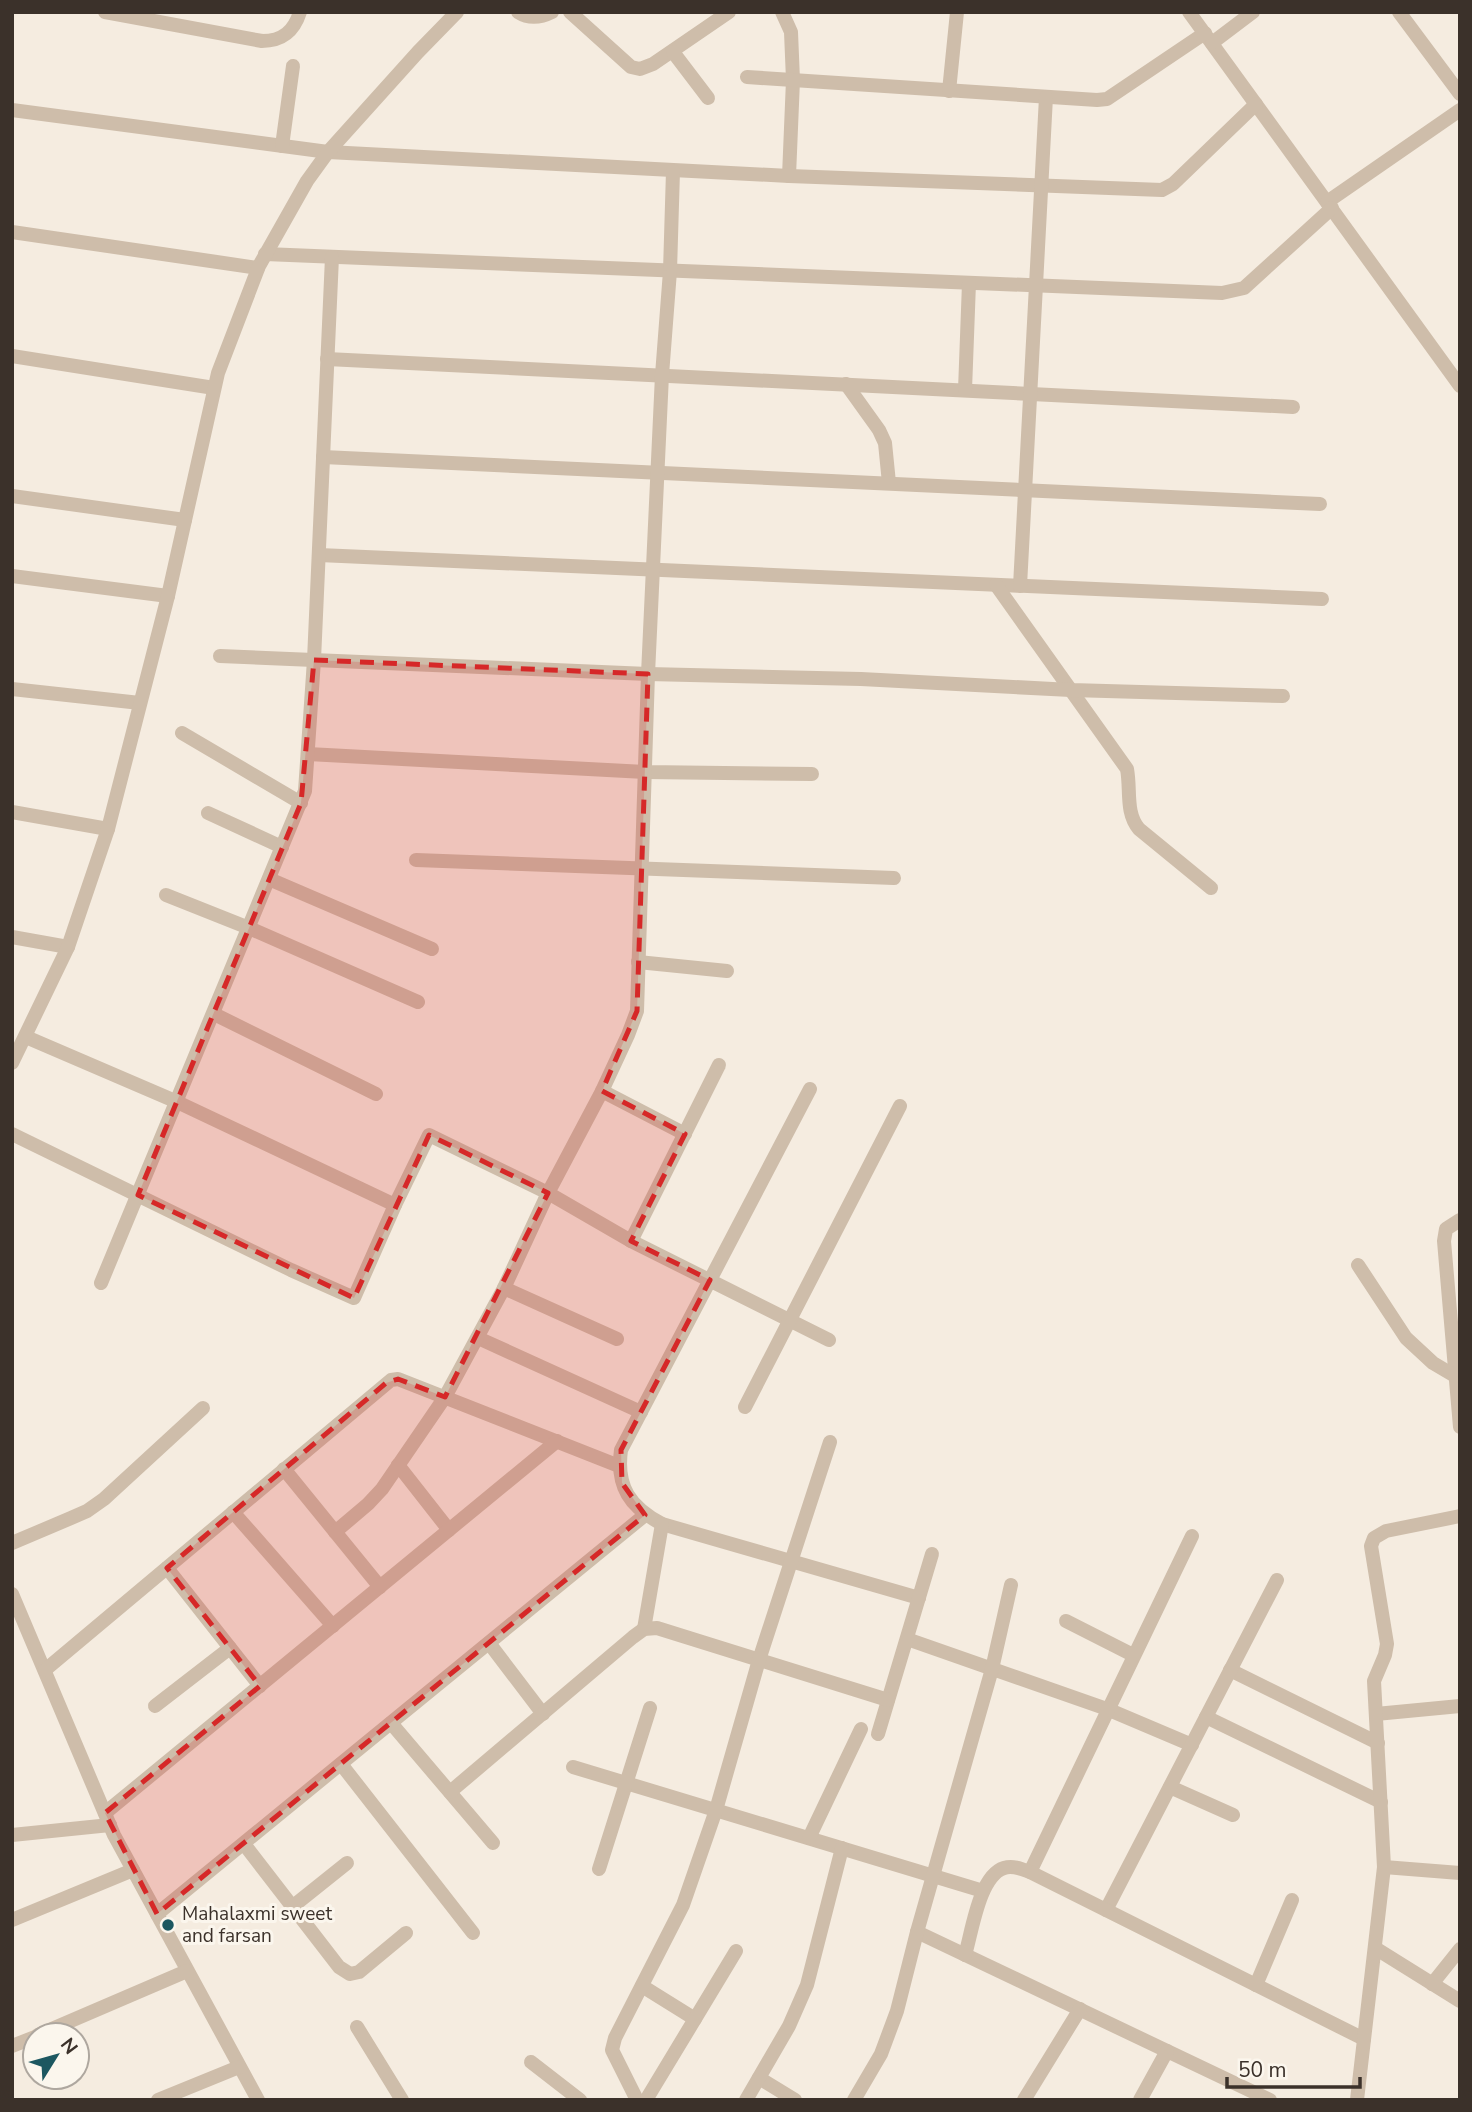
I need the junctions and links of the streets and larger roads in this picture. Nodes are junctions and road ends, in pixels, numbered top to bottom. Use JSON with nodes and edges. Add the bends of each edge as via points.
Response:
{"nodes":[{"id":1,"x":105,"y":12,"type":"edge"},
{"id":2,"x":300,"y":12,"type":"edge"},
{"id":3,"x":457,"y":12,"type":"edge"},
{"id":4,"x":518,"y":12,"type":"edge"},
{"id":5,"x":552,"y":12,"type":"edge"},
{"id":6,"x":570,"y":12,"type":"edge"},
{"id":7,"x":729,"y":12,"type":"edge"},
{"id":8,"x":782,"y":12,"type":"edge"},
{"id":9,"x":957,"y":12,"type":"edge"},
{"id":10,"x":1189,"y":12,"type":"edge"},
{"id":11,"x":1253,"y":12,"type":"edge"},
{"id":12,"x":1399,"y":12,"type":"edge"},
{"id":13,"x":1208,"y":38,"type":"junction"},
{"id":14,"x":673,"y":52,"type":"junction"},
{"id":15,"x":293,"y":66,"type":"dead end"},
{"id":16,"x":747,"y":77,"type":"dead end"},
{"id":17,"x":793,"y":80,"type":"junction"},
{"id":18,"x":949,"y":91,"type":"junction"},
{"id":19,"x":1460,"y":94,"type":"edge"},
{"id":20,"x":1046,"y":97,"type":"junction"},
{"id":21,"x":708,"y":98,"type":"dead end"},
{"id":22,"x":1256,"y":104,"type":"junction"},
{"id":23,"x":12,"y":110,"type":"edge"},
{"id":24,"x":1460,"y":110,"type":"edge"},
{"id":25,"x":282,"y":146,"type":"junction"},
{"id":26,"x":328,"y":152,"type":"junction"},
{"id":27,"x":673,"y":171,"type":"junction"},
{"id":28,"x":789,"y":176,"type":"junction"},
{"id":29,"x":1041,"y":185,"type":"junction"},
{"id":30,"x":1329,"y":205,"type":"junction"},
{"id":31,"x":12,"y":232,"type":"edge"},
{"id":32,"x":265,"y":254,"type":"junction"},
{"id":33,"x":332,"y":257,"type":"junction"},
{"id":34,"x":258,"y":268,"type":"junction"},
{"id":35,"x":670,"y":271,"type":"junction"},
{"id":36,"x":969,"y":283,"type":"junction"},
{"id":37,"x":1035,"y":286,"type":"junction"},
{"id":38,"x":12,"y":356,"type":"edge"},
{"id":39,"x":327,"y":359,"type":"junction"},
{"id":40,"x":662,"y":375,"type":"junction"},
{"id":41,"x":846,"y":384,"type":"junction"},
{"id":42,"x":1460,"y":386,"type":"edge"},
{"id":43,"x":214,"y":388,"type":"junction"},
{"id":44,"x":965,"y":390,"type":"junction"},
{"id":45,"x":1030,"y":394,"type":"junction"},
{"id":46,"x":1293,"y":407,"type":"dead end"},
{"id":47,"x":323,"y":457,"type":"junction"},
{"id":48,"x":657,"y":474,"type":"junction"},
{"id":49,"x":889,"y":483,"type":"junction"},
{"id":50,"x":1025,"y":489,"type":"junction"},
{"id":51,"x":12,"y":496,"type":"edge"},
{"id":52,"x":1320,"y":504,"type":"dead end"},
{"id":53,"x":185,"y":520,"type":"junction"},
{"id":54,"x":319,"y":555,"type":"junction"},
{"id":55,"x":653,"y":569,"type":"junction"},
{"id":56,"x":12,"y":576,"type":"edge"},
{"id":57,"x":996,"y":585,"type":"junction"},
{"id":58,"x":1020,"y":586,"type":"junction"},
{"id":59,"x":168,"y":596,"type":"junction"},
{"id":60,"x":1322,"y":600,"type":"dead end"},
{"id":61,"x":220,"y":656,"type":"dead end"},
{"id":62,"x":314,"y":660,"type":"junction"},
{"id":63,"x":648,"y":674,"type":"junction"},
{"id":64,"x":12,"y":689,"type":"edge"},
{"id":65,"x":1071,"y":690,"type":"junction"},
{"id":66,"x":1283,"y":696,"type":"dead end"},
{"id":67,"x":140,"y":703,"type":"junction"},
{"id":68,"x":182,"y":733,"type":"dead end"},
{"id":69,"x":308,"y":754,"type":"junction"},
{"id":70,"x":645,"y":772,"type":"junction"},
{"id":71,"x":812,"y":774,"type":"dead end"},
{"id":72,"x":302,"y":803,"type":"junction"},
{"id":73,"x":12,"y":812,"type":"edge"},
{"id":74,"x":208,"y":813,"type":"dead end"},
{"id":75,"x":108,"y":829,"type":"junction"},
{"id":76,"x":282,"y":847,"type":"junction"},
{"id":77,"x":416,"y":860,"type":"dead end"},
{"id":78,"x":641,"y":869,"type":"junction"},
{"id":79,"x":894,"y":878,"type":"dead end"},
{"id":80,"x":269,"y":879,"type":"junction"},
{"id":81,"x":1210,"y":888,"type":"dead end"},
{"id":82,"x":166,"y":895,"type":"dead end"},
{"id":83,"x":249,"y":928,"type":"junction"},
{"id":84,"x":12,"y":937,"type":"edge"},
{"id":85,"x":68,"y":947,"type":"junction"},
{"id":86,"x":432,"y":949,"type":"dead end"},
{"id":87,"x":638,"y":962,"type":"junction"},
{"id":88,"x":727,"y":971,"type":"dead end"},
{"id":89,"x":418,"y":1002,"type":"dead end"},
{"id":90,"x":214,"y":1014,"type":"junction"},
{"id":91,"x":12,"y":1026,"type":"edge"},
{"id":92,"x":27,"y":1033,"type":"junction"},
{"id":93,"x":12,"y":1063,"type":"edge"},
{"id":94,"x":719,"y":1065,"type":"dead end"},
{"id":95,"x":810,"y":1089,"type":"dead end"},
{"id":96,"x":602,"y":1091,"type":"junction"},
{"id":97,"x":376,"y":1094,"type":"dead end"},
{"id":98,"x":175,"y":1101,"type":"junction"},
{"id":99,"x":900,"y":1106,"type":"dead end"},
{"id":100,"x":685,"y":1134,"type":"junction"},
{"id":101,"x":12,"y":1135,"type":"edge"},
{"id":102,"x":548,"y":1193,"type":"junction"},
{"id":103,"x":138,"y":1195,"type":"junction"},
{"id":104,"x":395,"y":1205,"type":"junction"},
{"id":105,"x":1460,"y":1220,"type":"edge"},
{"id":106,"x":631,"y":1241,"type":"junction"},
{"id":107,"x":1357,"y":1265,"type":"dead end"},
{"id":108,"x":710,"y":1280,"type":"junction"},
{"id":109,"x":101,"y":1283,"type":"dead end"},
{"id":110,"x":504,"y":1288,"type":"junction"},
{"id":111,"x":790,"y":1320,"type":"junction"},
{"id":112,"x":478,"y":1338,"type":"junction"},
{"id":113,"x":617,"y":1339,"type":"dead end"},
{"id":114,"x":829,"y":1340,"type":"dead end"},
{"id":115,"x":1455,"y":1376,"type":"junction"},
{"id":116,"x":445,"y":1397,"type":"junction"},
{"id":117,"x":745,"y":1407,"type":"dead end"},
{"id":118,"x":203,"y":1408,"type":"dead end"},
{"id":119,"x":641,"y":1412,"type":"junction"},
{"id":120,"x":1460,"y":1427,"type":"edge"},
{"id":121,"x":557,"y":1441,"type":"junction"},
{"id":122,"x":830,"y":1442,"type":"dead end"},
{"id":123,"x":398,"y":1465,"type":"junction"},
{"id":124,"x":619,"y":1466,"type":"junction"},
{"id":125,"x":284,"y":1469,"type":"junction"},
{"id":126,"x":233,"y":1512,"type":"junction"},
{"id":127,"x":645,"y":1515,"type":"junction"},
{"id":128,"x":1460,"y":1516,"type":"edge"},
{"id":129,"x":662,"y":1524,"type":"junction"},
{"id":130,"x":449,"y":1530,"type":"junction"},
{"id":131,"x":335,"y":1532,"type":"junction"},
{"id":132,"x":1192,"y":1536,"type":"dead end"},
{"id":133,"x":12,"y":1543,"type":"edge"},
{"id":134,"x":932,"y":1554,"type":"dead end"},
{"id":135,"x":791,"y":1561,"type":"junction"},
{"id":136,"x":167,"y":1567,"type":"junction"},
{"id":137,"x":1277,"y":1580,"type":"dead end"},
{"id":138,"x":1011,"y":1585,"type":"dead end"},
{"id":139,"x":380,"y":1587,"type":"junction"},
{"id":140,"x":12,"y":1594,"type":"edge"},
{"id":141,"x":919,"y":1598,"type":"junction"},
{"id":142,"x":18,"y":1620,"type":"edge"},
{"id":143,"x":1066,"y":1622,"type":"dead end"},
{"id":144,"x":333,"y":1626,"type":"junction"},
{"id":145,"x":645,"y":1629,"type":"junction"},
{"id":146,"x":907,"y":1639,"type":"junction"},
{"id":147,"x":489,"y":1643,"type":"junction"},
{"id":148,"x":230,"y":1648,"type":"junction"},
{"id":149,"x":1133,"y":1655,"type":"junction"},
{"id":150,"x":759,"y":1660,"type":"junction"},
{"id":151,"x":992,"y":1669,"type":"junction"},
{"id":152,"x":45,"y":1670,"type":"junction"},
{"id":153,"x":1230,"y":1670,"type":"junction"},
{"id":154,"x":260,"y":1686,"type":"junction"},
{"id":155,"x":888,"y":1700,"type":"junction"},
{"id":156,"x":155,"y":1706,"type":"dead end"},
{"id":157,"x":1460,"y":1706,"type":"edge"},
{"id":158,"x":650,"y":1708,"type":"dead end"},
{"id":159,"x":1107,"y":1709,"type":"junction"},
{"id":160,"x":543,"y":1713,"type":"junction"},
{"id":161,"x":1376,"y":1714,"type":"junction"},
{"id":162,"x":1206,"y":1717,"type":"junction"},
{"id":163,"x":391,"y":1723,"type":"junction"},
{"id":164,"x":861,"y":1729,"type":"dead end"},
{"id":165,"x":878,"y":1734,"type":"dead end"},
{"id":166,"x":1378,"y":1743,"type":"junction"},
{"id":167,"x":1192,"y":1745,"type":"junction"},
{"id":168,"x":341,"y":1764,"type":"junction"},
{"id":169,"x":573,"y":1767,"type":"dead end"},
{"id":170,"x":626,"y":1783,"type":"junction"},
{"id":171,"x":1170,"y":1787,"type":"junction"},
{"id":172,"x":450,"y":1792,"type":"junction"},
{"id":173,"x":1381,"y":1802,"type":"junction"},
{"id":174,"x":716,"y":1810,"type":"junction"},
{"id":175,"x":1233,"y":1815,"type":"dead end"},
{"id":176,"x":108,"y":1819,"type":"junction"},
{"id":177,"x":12,"y":1835,"type":"edge"},
{"id":178,"x":809,"y":1838,"type":"junction"},
{"id":179,"x":494,"y":1843,"type":"dead end"},
{"id":180,"x":244,"y":1844,"type":"junction"},
{"id":181,"x":842,"y":1848,"type":"junction"},
{"id":182,"x":347,"y":1863,"type":"dead end"},
{"id":183,"x":1384,"y":1867,"type":"junction"},
{"id":184,"x":599,"y":1868,"type":"dead end"},
{"id":185,"x":133,"y":1870,"type":"junction"},
{"id":186,"x":1030,"y":1872,"type":"junction"},
{"id":187,"x":1460,"y":1873,"type":"edge"},
{"id":188,"x":933,"y":1876,"type":"junction"},
{"id":189,"x":983,"y":1891,"type":"junction"},
{"id":190,"x":1292,"y":1900,"type":"dead end"},
{"id":191,"x":292,"y":1907,"type":"junction"},
{"id":192,"x":1107,"y":1910,"type":"junction"},
{"id":193,"x":157,"y":1914,"type":"junction"},
{"id":194,"x":12,"y":1920,"type":"edge"},
{"id":195,"x":917,"y":1932,"type":"junction"},
{"id":196,"x":407,"y":1933,"type":"dead end"},
{"id":197,"x":472,"y":1933,"type":"dead end"},
{"id":198,"x":1375,"y":1948,"type":"junction"},
{"id":199,"x":1460,"y":1949,"type":"edge"},
{"id":200,"x":736,"y":1951,"type":"dead end"},
{"id":201,"x":965,"y":1955,"type":"junction"},
{"id":202,"x":187,"y":1970,"type":"junction"},
{"id":203,"x":1432,"y":1984,"type":"junction"},
{"id":204,"x":1255,"y":1985,"type":"junction"},
{"id":205,"x":642,"y":1986,"type":"junction"},
{"id":206,"x":1460,"y":2001,"type":"edge"},
{"id":207,"x":1080,"y":2009,"type":"junction"},
{"id":208,"x":695,"y":2019,"type":"junction"},
{"id":209,"x":71,"y":2021,"type":"edge"},
{"id":210,"x":357,"y":2027,"type":"dead end"},
{"id":211,"x":1364,"y":2039,"type":"junction"},
{"id":212,"x":1167,"y":2051,"type":"junction"},
{"id":213,"x":531,"y":2062,"type":"dead end"},
{"id":214,"x":239,"y":2067,"type":"junction"},
{"id":215,"x":758,"y":2078,"type":"junction"},
{"id":216,"x":1249,"y":2095,"type":"edge"},
{"id":217,"x":158,"y":2100,"type":"edge"},
{"id":218,"x":258,"y":2100,"type":"edge"},
{"id":219,"x":402,"y":2100,"type":"edge"},
{"id":220,"x":580,"y":2100,"type":"edge"},
{"id":221,"x":637,"y":2100,"type":"edge"},
{"id":222,"x":646,"y":2100,"type":"edge"},
{"id":223,"x":746,"y":2100,"type":"edge"},
{"id":224,"x":795,"y":2100,"type":"edge"},
{"id":225,"x":854,"y":2100,"type":"edge"},
{"id":226,"x":1024,"y":2100,"type":"edge"},
{"id":227,"x":1140,"y":2100,"type":"edge"},
{"id":228,"x":1270,"y":2100,"type":"edge"},
{"id":229,"x":1357,"y":2100,"type":"edge"}],
"edges":[{"from":1,"to":2,"type":"street","via":[[262,41],[286,35],[297,24]]},
{"from":3,"to":26,"type":"street"},
{"from":4,"to":5,"type":"street","via":[[527,17]]},
{"from":6,"to":14,"type":"street","via":[[631,67],[640,69]]},
{"from":7,"to":14,"type":"street"},
{"from":8,"to":17,"type":"street","via":[[791,32]]},
{"from":9,"to":18,"type":"street"},
{"from":10,"to":13,"type":"street"},
{"from":11,"to":13,"type":"street"},
{"from":12,"to":19,"type":"street"},
{"from":13,"to":20,"type":"street","via":[[1108,99]]},
{"from":13,"to":22,"type":"street"},
{"from":14,"to":21,"type":"street"},
{"from":15,"to":25,"type":"street"},
{"from":16,"to":17,"type":"street"},
{"from":17,"to":18,"type":"street"},
{"from":17,"to":28,"type":"street"},
{"from":18,"to":20,"type":"street"},
{"from":20,"to":29,"type":"street"},
{"from":22,"to":29,"type":"street","via":[[1162,190]]},
{"from":22,"to":30,"type":"street"},
{"from":23,"to":25,"type":"street"},
{"from":24,"to":30,"type":"street"},
{"from":25,"to":26,"type":"street"},
{"from":26,"to":27,"type":"street"},
{"from":26,"to":32,"type":"street"},
{"from":27,"to":28,"type":"street"},
{"from":27,"to":35,"type":"street"},
{"from":28,"to":29,"type":"street"},
{"from":29,"to":37,"type":"street"},
{"from":30,"to":37,"type":"street","via":[[1244,288],[1231,292]]},
{"from":30,"to":42,"type":"street"},
{"from":31,"to":34,"type":"street"},
{"from":32,"to":33,"type":"street"},
{"from":32,"to":34,"type":"street"},
{"from":33,"to":35,"type":"street"},
{"from":33,"to":39,"type":"street"},
{"from":34,"to":43,"type":"street"},
{"from":35,"to":36,"type":"street"},
{"from":35,"to":40,"type":"street"},
{"from":36,"to":37,"type":"street"},
{"from":36,"to":44,"type":"street"},
{"from":37,"to":45,"type":"street"},
{"from":38,"to":43,"type":"street"},
{"from":39,"to":40,"type":"street"},
{"from":39,"to":47,"type":"street"},
{"from":40,"to":41,"type":"street"},
{"from":40,"to":48,"type":"street"},
{"from":41,"to":44,"type":"street"},
{"from":41,"to":49,"type":"street","via":[[885,443]]},
{"from":43,"to":53,"type":"street"},
{"from":44,"to":45,"type":"street"},
{"from":45,"to":46,"type":"street"},
{"from":45,"to":50,"type":"street"},
{"from":47,"to":48,"type":"street"},
{"from":47,"to":54,"type":"street"},
{"from":48,"to":49,"type":"street"},
{"from":48,"to":55,"type":"street"},
{"from":49,"to":50,"type":"street"},
{"from":50,"to":52,"type":"street"},
{"from":50,"to":58,"type":"street"},
{"from":51,"to":53,"type":"street"},
{"from":53,"to":59,"type":"street"},
{"from":54,"to":55,"type":"street"},
{"from":54,"to":62,"type":"street"},
{"from":55,"to":57,"type":"street"},
{"from":55,"to":63,"type":"street"},
{"from":56,"to":59,"type":"street"},
{"from":57,"to":58,"type":"street"},
{"from":57,"to":65,"type":"street"},
{"from":58,"to":60,"type":"street"},
{"from":59,"to":67,"type":"street"},
{"from":61,"to":62,"type":"street"},
{"from":62,"to":63,"type":"street"},
{"from":62,"to":69,"type":"street"},
{"from":63,"to":65,"type":"street"},
{"from":63,"to":70,"type":"street"},
{"from":64,"to":67,"type":"street"},
{"from":65,"to":66,"type":"street"},
{"from":65,"to":81,"type":"street","via":[[1127,769],[1132,821]]},
{"from":67,"to":75,"type":"street"},
{"from":68,"to":72,"type":"street"},
{"from":69,"to":70,"type":"street"},
{"from":69,"to":72,"type":"street"},
{"from":70,"to":71,"type":"street"},
{"from":70,"to":78,"type":"street"},
{"from":72,"to":76,"type":"street"},
{"from":73,"to":75,"type":"street"},
{"from":74,"to":76,"type":"street"},
{"from":75,"to":85,"type":"street"},
{"from":76,"to":80,"type":"street"},
{"from":77,"to":78,"type":"street"},
{"from":78,"to":79,"type":"street"},
{"from":78,"to":87,"type":"street"},
{"from":80,"to":83,"type":"street"},
{"from":80,"to":86,"type":"street"},
{"from":82,"to":83,"type":"street"},
{"from":83,"to":89,"type":"street"},
{"from":83,"to":90,"type":"street"},
{"from":84,"to":85,"type":"street"},
{"from":85,"to":92,"type":"street"},
{"from":87,"to":88,"type":"street"},
{"from":87,"to":96,"type":"street","via":[[637,1011]]},
{"from":90,"to":97,"type":"street"},
{"from":90,"to":98,"type":"street"},
{"from":91,"to":92,"type":"street"},
{"from":92,"to":93,"type":"street"},
{"from":92,"to":98,"type":"street"},
{"from":94,"to":100,"type":"street"},
{"from":95,"to":108,"type":"street"},
{"from":96,"to":100,"type":"street"},
{"from":96,"to":102,"type":"street"},
{"from":98,"to":103,"type":"street"},
{"from":98,"to":104,"type":"street"},
{"from":99,"to":111,"type":"street"},
{"from":100,"to":106,"type":"street"},
{"from":101,"to":103,"type":"street"},
{"from":102,"to":104,"type":"street","via":[[429,1135]]},
{"from":102,"to":106,"type":"street"},
{"from":102,"to":110,"type":"street"},
{"from":103,"to":104,"type":"street","via":[[354,1298]]},
{"from":103,"to":109,"type":"street"},
{"from":105,"to":115,"type":"street","via":[[1446,1229],[1444,1241]]},
{"from":106,"to":108,"type":"street"},
{"from":107,"to":115,"type":"street","via":[[1406,1338]]},
{"from":108,"to":111,"type":"street"},
{"from":108,"to":119,"type":"street"},
{"from":110,"to":112,"type":"street"},
{"from":110,"to":113,"type":"street"},
{"from":111,"to":114,"type":"street"},
{"from":111,"to":117,"type":"street"},
{"from":112,"to":116,"type":"street"},
{"from":112,"to":119,"type":"street"},
{"from":115,"to":120,"type":"street"},
{"from":116,"to":121,"type":"street"},
{"from":116,"to":123,"type":"street"},
{"from":116,"to":125,"type":"street","via":[[391,1380]]},
{"from":118,"to":133,"type":"street","via":[[88,1511]]},
{"from":119,"to":124,"type":"street","via":[[621,1450]]},
{"from":121,"to":124,"type":"street"},
{"from":121,"to":130,"type":"street"},
{"from":122,"to":135,"type":"street"},
{"from":123,"to":130,"type":"street"},
{"from":123,"to":131,"type":"street","via":[[368,1504]]},
{"from":124,"to":127,"type":"street","via":[[631,1502]]},
{"from":125,"to":126,"type":"street"},
{"from":125,"to":131,"type":"street"},
{"from":126,"to":136,"type":"street"},
{"from":126,"to":144,"type":"street"},
{"from":127,"to":129,"type":"street"},
{"from":127,"to":147,"type":"street"},
{"from":128,"to":161,"type":"street","via":[[1386,1531],[1374,1538],[1371,1546],[1387,1644],[1374,1681]]},
{"from":129,"to":135,"type":"street"},
{"from":129,"to":145,"type":"street"},
{"from":130,"to":139,"type":"street"},
{"from":131,"to":139,"type":"street"},
{"from":132,"to":149,"type":"street"},
{"from":134,"to":141,"type":"street"},
{"from":135,"to":141,"type":"street"},
{"from":135,"to":150,"type":"street"},
{"from":136,"to":148,"type":"street"},
{"from":136,"to":152,"type":"street"},
{"from":137,"to":153,"type":"street"},
{"from":138,"to":151,"type":"street"},
{"from":139,"to":144,"type":"street"},
{"from":140,"to":142,"type":"street"},
{"from":141,"to":146,"type":"street"},
{"from":142,"to":152,"type":"street"},
{"from":143,"to":149,"type":"street"},
{"from":144,"to":154,"type":"street"},
{"from":145,"to":150,"type":"street","via":[[657,1628]]},
{"from":145,"to":160,"type":"street"},
{"from":146,"to":151,"type":"street"},
{"from":146,"to":155,"type":"street"},
{"from":147,"to":160,"type":"street"},
{"from":147,"to":163,"type":"street"},
{"from":148,"to":154,"type":"street"},
{"from":148,"to":156,"type":"street"},
{"from":149,"to":159,"type":"street"},
{"from":150,"to":155,"type":"street"},
{"from":150,"to":174,"type":"street"},
{"from":151,"to":159,"type":"street"},
{"from":151,"to":188,"type":"street"},
{"from":152,"to":176,"type":"street"},
{"from":153,"to":162,"type":"street"},
{"from":153,"to":166,"type":"street"},
{"from":154,"to":176,"type":"street"},
{"from":155,"to":165,"type":"street"},
{"from":157,"to":161,"type":"street"},
{"from":158,"to":170,"type":"street"},
{"from":159,"to":167,"type":"street"},
{"from":159,"to":186,"type":"street"},
{"from":160,"to":172,"type":"street"},
{"from":161,"to":166,"type":"street"},
{"from":162,"to":167,"type":"street"},
{"from":162,"to":173,"type":"street"},
{"from":163,"to":168,"type":"street"},
{"from":163,"to":172,"type":"street"},
{"from":164,"to":178,"type":"street"},
{"from":166,"to":173,"type":"street"},
{"from":167,"to":171,"type":"street"},
{"from":168,"to":180,"type":"street"},
{"from":168,"to":197,"type":"street"},
{"from":169,"to":170,"type":"street"},
{"from":170,"to":174,"type":"street"},
{"from":170,"to":184,"type":"street"},
{"from":171,"to":175,"type":"street"},
{"from":171,"to":192,"type":"street"},
{"from":172,"to":179,"type":"street"},
{"from":173,"to":183,"type":"street"},
{"from":174,"to":178,"type":"street"},
{"from":174,"to":205,"type":"street","via":[[683,1905]]},
{"from":176,"to":177,"type":"street"},
{"from":176,"to":185,"type":"street"},
{"from":178,"to":181,"type":"street"},
{"from":180,"to":191,"type":"street"},
{"from":180,"to":193,"type":"street"},
{"from":181,"to":188,"type":"street"},
{"from":181,"to":215,"type":"street","via":[[807,1985]]},
{"from":182,"to":191,"type":"street"},
{"from":183,"to":187,"type":"street"},
{"from":183,"to":198,"type":"street"},
{"from":185,"to":193,"type":"street"},
{"from":185,"to":194,"type":"street"},
{"from":186,"to":189,"type":"street","via":[[1006,1867],[988,1879]]},
{"from":186,"to":192,"type":"street"},
{"from":188,"to":189,"type":"street"},
{"from":188,"to":195,"type":"street"},
{"from":189,"to":201,"type":"street"},
{"from":190,"to":204,"type":"street"},
{"from":191,"to":196,"type":"street","via":[[340,1967],[350,1973],[359,1972]]},
{"from":192,"to":204,"type":"street"},
{"from":193,"to":202,"type":"street"},
{"from":195,"to":201,"type":"street"},
{"from":195,"to":225,"type":"street","via":[[892,2027]]},
{"from":198,"to":203,"type":"street"},
{"from":198,"to":211,"type":"street"},
{"from":199,"to":203,"type":"street"},
{"from":200,"to":208,"type":"street"},
{"from":201,"to":207,"type":"street"},
{"from":202,"to":209,"type":"street"},
{"from":202,"to":214,"type":"street"},
{"from":203,"to":206,"type":"street"},
{"from":204,"to":211,"type":"street"},
{"from":205,"to":208,"type":"street"},
{"from":205,"to":221,"type":"street","via":[[612,2050]]},
{"from":207,"to":212,"type":"street"},
{"from":207,"to":226,"type":"street"},
{"from":208,"to":222,"type":"street"},
{"from":210,"to":219,"type":"street"},
{"from":211,"to":229,"type":"street"},
{"from":212,"to":216,"type":"street"},
{"from":212,"to":227,"type":"street"},
{"from":213,"to":220,"type":"street"},
{"from":214,"to":217,"type":"street"},
{"from":214,"to":218,"type":"street"},
{"from":215,"to":223,"type":"street"},
{"from":215,"to":224,"type":"street"},
{"from":216,"to":228,"type":"street"}]}
